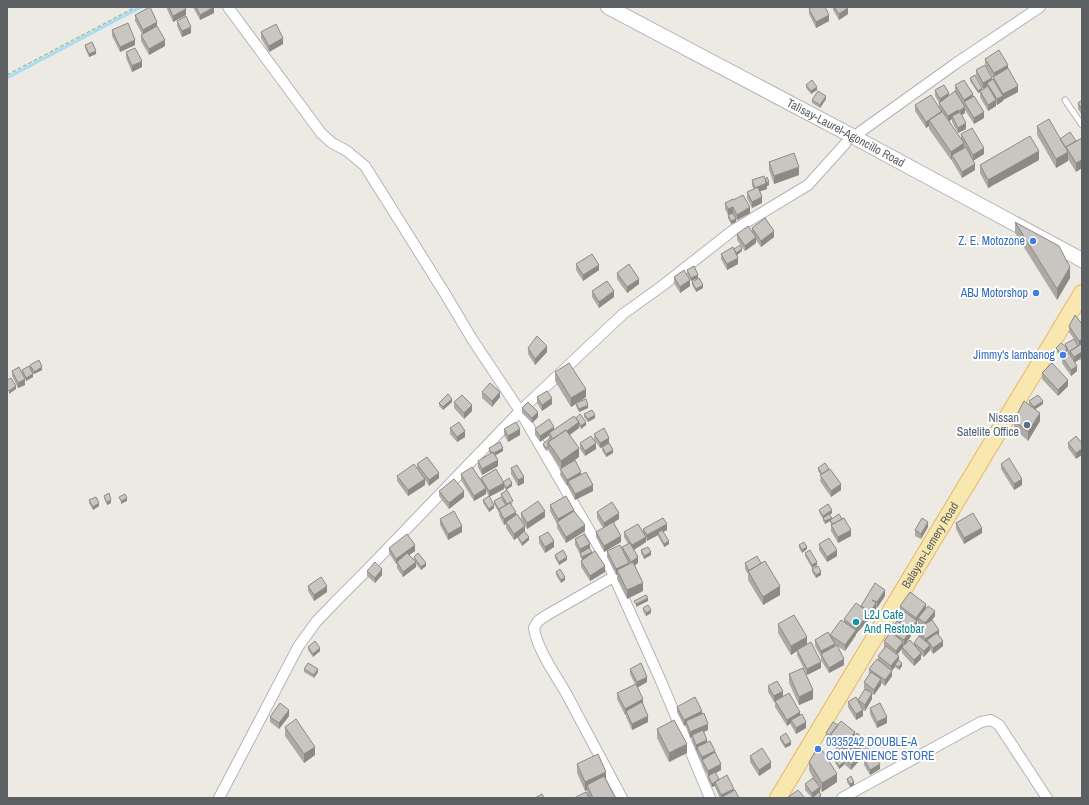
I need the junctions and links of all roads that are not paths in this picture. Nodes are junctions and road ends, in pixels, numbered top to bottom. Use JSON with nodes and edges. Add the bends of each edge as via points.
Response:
{"nodes":[{"id":1,"x":228,"y":7,"type":"edge"},
{"id":2,"x":608,"y":7,"type":"edge"},
{"id":3,"x":1040,"y":7,"type":"edge"},
{"id":4,"x":1065,"y":100,"type":"dead end"},
{"id":5,"x":1082,"y":125,"type":"edge"},
{"id":6,"x":860,"y":132,"type":"dead end"},
{"id":7,"x":845,"y":144,"type":"dead end"},
{"id":8,"x":1082,"y":260,"type":"edge"},
{"id":9,"x":1082,"y":293,"type":"edge"},
{"id":10,"x":520,"y":411,"type":"junction"},
{"id":11,"x":615,"y":576,"type":"junction"},
{"id":12,"x":219,"y":798,"type":"edge"},
{"id":13,"x":622,"y":798,"type":"edge"},
{"id":14,"x":710,"y":798,"type":"edge"},
{"id":15,"x":778,"y":798,"type":"edge"},
{"id":16,"x":842,"y":798,"type":"edge"},
{"id":17,"x":1047,"y":798,"type":"edge"}],
"edges":[{"from":1,"to":10,"type":"street","via":[[321,133],[365,166],[472,339]]},
{"from":2,"to":8,"type":"main road","name":"Talisay-Laurel-Agoncillo Road"},
{"from":3,"to":6,"type":"street"},
{"from":4,"to":5,"type":"lane"},
{"from":7,"to":10,"type":"street","via":[[808,185],[732,231],[623,314]]},
{"from":9,"to":15,"type":"main road","name":"Balayan-Lemery Road"},
{"from":10,"to":11,"type":"street"},
{"from":10,"to":12,"type":"street","via":[[316,622],[282,675]]},
{"from":11,"to":13,"type":"street","via":[[547,615],[538,621],[534,628],[535,636]]},
{"from":11,"to":14,"type":"street"},
{"from":16,"to":17,"type":"street","via":[[981,722],[991,720],[999,725]]}]}
